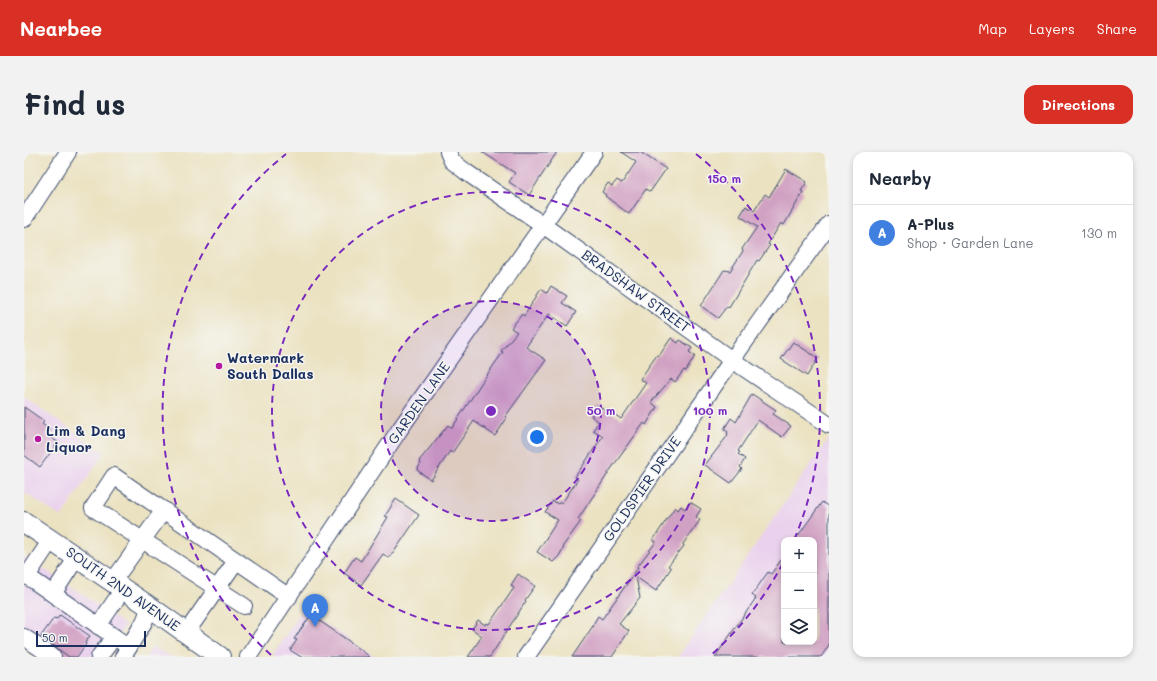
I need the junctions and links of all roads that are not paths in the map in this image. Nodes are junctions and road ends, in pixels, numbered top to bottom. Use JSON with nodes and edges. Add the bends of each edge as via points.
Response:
{"nodes":[{"id":1,"x":68,"y":152,"type":"edge"},
{"id":2,"x":448,"y":152,"type":"edge"},
{"id":3,"x":594,"y":152,"type":"edge"},
{"id":4,"x":24,"y":219,"type":"edge"},
{"id":5,"x":543,"y":224,"type":"junction"},
{"id":6,"x":829,"y":224,"type":"edge"},
{"id":7,"x":732,"y":360,"type":"junction"},
{"id":8,"x":829,"y":425,"type":"edge"},
{"id":9,"x":164,"y":510,"type":"junction"},
{"id":10,"x":24,"y":522,"type":"edge"},
{"id":11,"x":51,"y":540,"type":"junction"},
{"id":12,"x":143,"y":540,"type":"junction"},
{"id":13,"x":77,"y":557,"type":"junction"},
{"id":14,"x":236,"y":561,"type":"junction"},
{"id":15,"x":25,"y":575,"type":"edge"},
{"id":16,"x":118,"y":585,"type":"junction"},
{"id":17,"x":217,"y":588,"type":"junction"},
{"id":18,"x":53,"y":594,"type":"junction"},
{"id":19,"x":289,"y":597,"type":"junction"},
{"id":20,"x":244,"y":606,"type":"dead end"},
{"id":21,"x":150,"y":607,"type":"junction"},
{"id":22,"x":98,"y":626,"type":"junction"},
{"id":23,"x":186,"y":633,"type":"junction"},
{"id":24,"x":114,"y":637,"type":"junction"},
{"id":25,"x":24,"y":638,"type":"edge"},
{"id":26,"x":126,"y":652,"type":"edge"},
{"id":27,"x":53,"y":657,"type":"edge"},
{"id":28,"x":99,"y":657,"type":"edge"},
{"id":29,"x":220,"y":657,"type":"edge"},
{"id":30,"x":248,"y":657,"type":"edge"},
{"id":31,"x":526,"y":657,"type":"edge"}],
"edges":[{"from":1,"to":4,"type":"street"},
{"from":2,"to":5,"type":"street","name":"BRADSHAW STREET","via":[[452,161],[466,172]]},
{"from":3,"to":5,"type":"street","name":"GARDEN LANE"},
{"from":5,"to":7,"type":"street","name":"BRADSHAW STREET"},
{"from":5,"to":19,"type":"street","name":"GARDEN LANE","via":[[400,430]]},
{"from":6,"to":7,"type":"street","name":"GOLDSPIER DRIVE"},
{"from":7,"to":8,"type":"street","name":"BRADSHAW STREET"},
{"from":7,"to":31,"type":"street","name":"GOLDSPIER DRIVE"},
{"from":9,"to":12,"type":"street"},
{"from":9,"to":12,"type":"street","via":[[114,476],[93,508]]},
{"from":9,"to":14,"type":"street"},
{"from":10,"to":11,"type":"main road","name":"SOUTH 2ND AVENUE"},
{"from":11,"to":13,"type":"main road","name":"SOUTH 2ND AVENUE"},
{"from":11,"to":15,"type":"street"},
{"from":12,"to":16,"type":"street"},
{"from":12,"to":17,"type":"street"},
{"from":13,"to":16,"type":"main road","name":"SOUTH 2ND AVENUE"},
{"from":13,"to":18,"type":"street"},
{"from":14,"to":17,"type":"street"},
{"from":14,"to":19,"type":"street"},
{"from":15,"to":18,"type":"street"},
{"from":16,"to":21,"type":"main road","name":"SOUTH 2ND AVENUE"},
{"from":16,"to":22,"type":"street"},
{"from":17,"to":20,"type":"street"},
{"from":17,"to":23,"type":"street"},
{"from":18,"to":22,"type":"street"},
{"from":19,"to":30,"type":"street","name":"GARDEN LANE"},
{"from":21,"to":23,"type":"main road","name":"SOUTH 2ND AVENUE"},
{"from":21,"to":26,"type":"street"},
{"from":22,"to":24,"type":"street"},
{"from":23,"to":29,"type":"main road","name":"SOUTH 2ND AVENUE"},
{"from":24,"to":26,"type":"street"},
{"from":24,"to":28,"type":"street"},
{"from":25,"to":27,"type":"street"}]}
